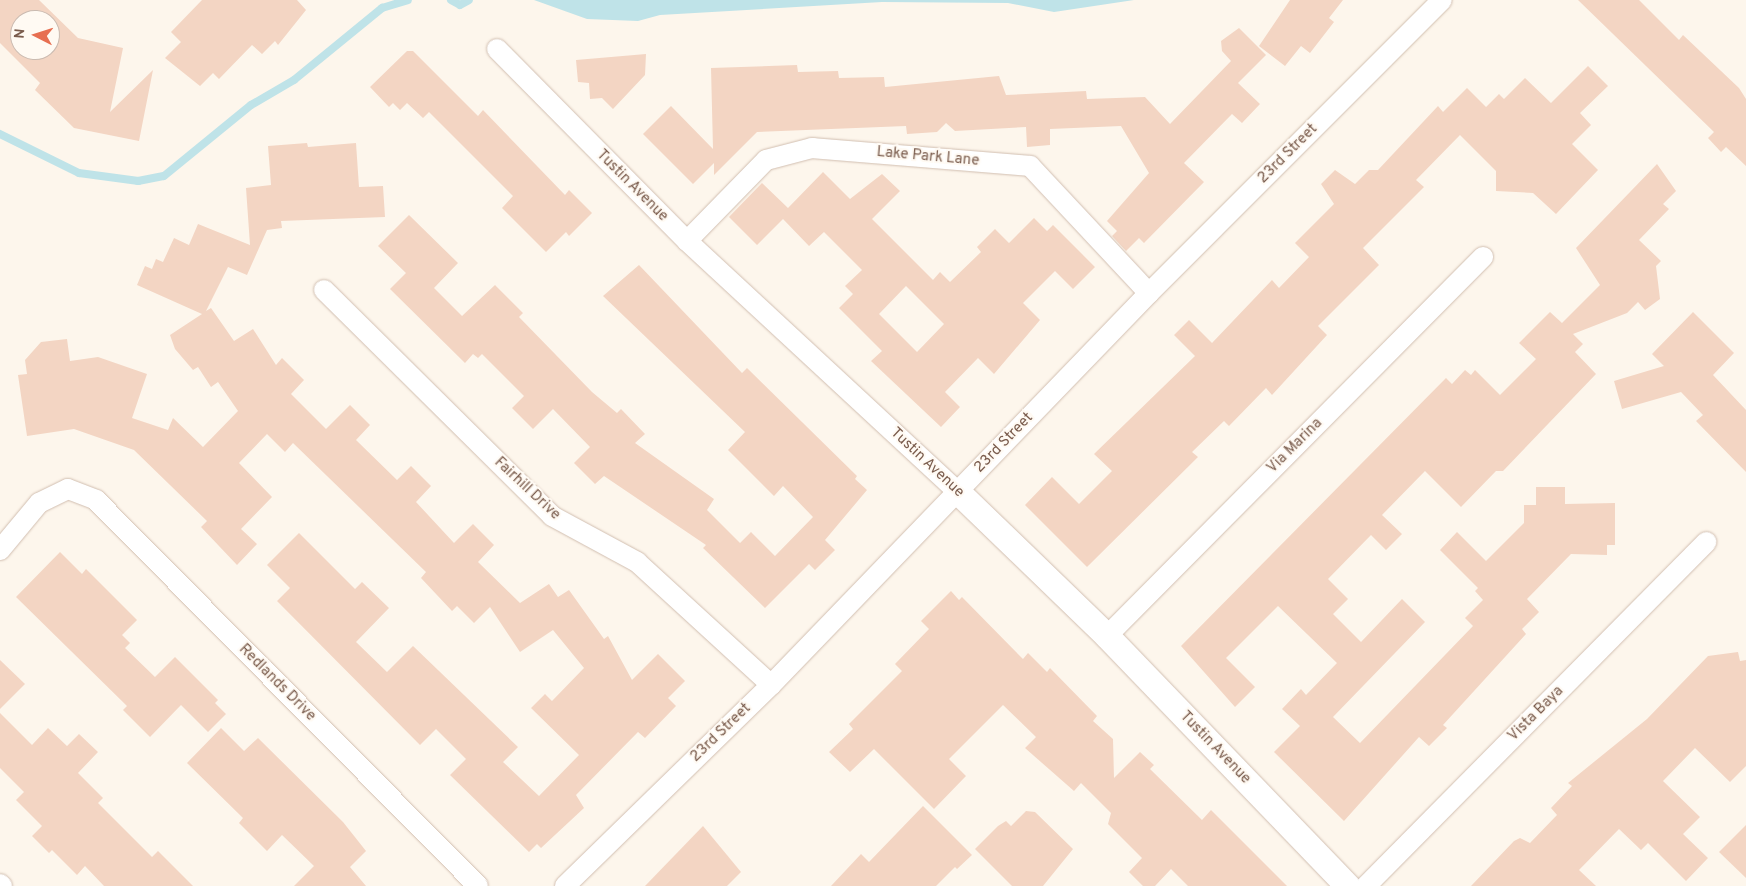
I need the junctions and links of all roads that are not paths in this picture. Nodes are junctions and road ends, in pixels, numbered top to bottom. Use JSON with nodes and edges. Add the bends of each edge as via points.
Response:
{"nodes":[{"id":1,"x":1442,"y":0,"type":"edge"},
{"id":2,"x":497,"y":49,"type":"dead end"},
{"id":3,"x":687,"y":241,"type":"junction"},
{"id":4,"x":1484,"y":257,"type":"dead end"},
{"id":5,"x":324,"y":290,"type":"dead end"},
{"id":6,"x":1149,"y":293,"type":"junction"},
{"id":7,"x":957,"y":491,"type":"junction"},
{"id":8,"x":1706,"y":542,"type":"dead end"},
{"id":9,"x":0,"y":550,"type":"edge"},
{"id":10,"x":1107,"y":636,"type":"junction"},
{"id":11,"x":771,"y":685,"type":"junction"},
{"id":12,"x":478,"y":886,"type":"edge"},
{"id":13,"x":565,"y":886,"type":"edge"},
{"id":14,"x":1348,"y":886,"type":"edge"},
{"id":15,"x":1366,"y":886,"type":"edge"}],
"edges":[{"from":1,"to":6,"type":"street","name":"23rd Street"},
{"from":2,"to":3,"type":"street","name":"Tustin Avenue"},
{"from":3,"to":6,"type":"street","name":"Lake Park Lane","via":[[766,160],[812,148],[1030,166]]},
{"from":3,"to":7,"type":"street","name":"Tustin Avenue"},
{"from":4,"to":10,"type":"street","name":"Via Marina"},
{"from":5,"to":11,"type":"street","name":"Fairhill Drive","via":[[552,516],[637,562]]},
{"from":6,"to":7,"type":"street","name":"23rd Street"},
{"from":7,"to":10,"type":"street","name":"Tustin Avenue"},
{"from":7,"to":11,"type":"street","name":"23rd Street"},
{"from":8,"to":15,"type":"street","name":"Vista Baya"},
{"from":9,"to":12,"type":"street","name":"Redlands Drive","via":[[39,503],[68,490],[96,500]]},
{"from":10,"to":14,"type":"street","name":"Tustin Avenue"},
{"from":11,"to":13,"type":"street","name":"23rd Street"}]}
